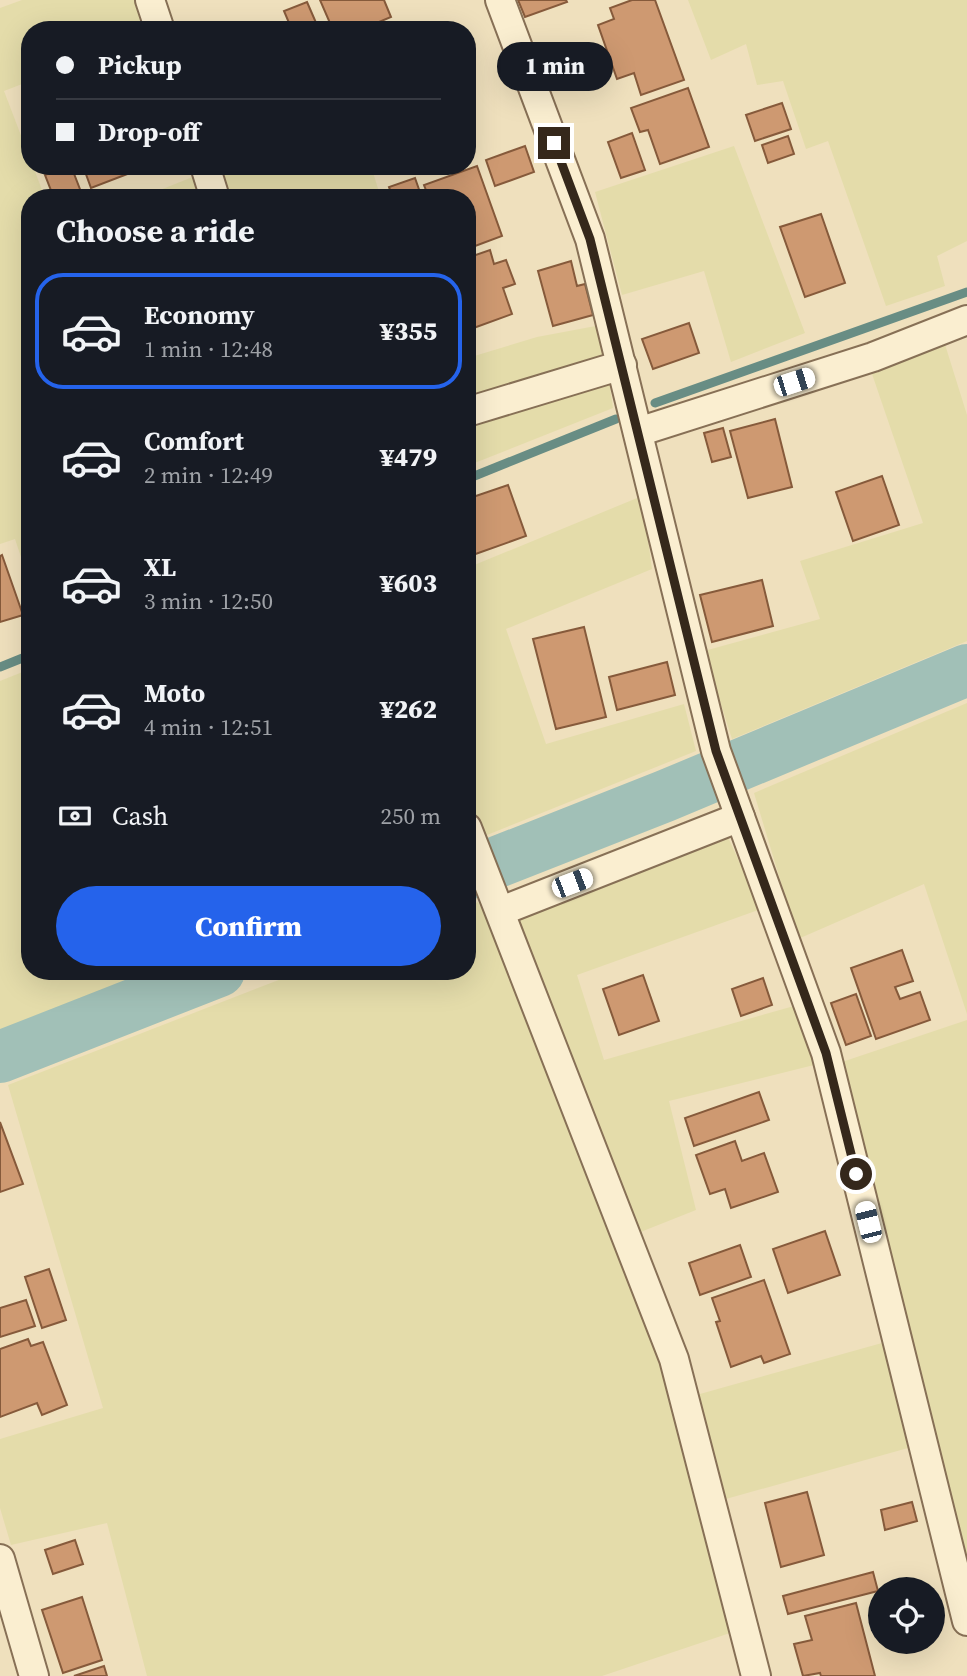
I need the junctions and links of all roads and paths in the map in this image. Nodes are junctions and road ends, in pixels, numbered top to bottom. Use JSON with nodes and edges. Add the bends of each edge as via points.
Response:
{"nodes":[{"id":1,"x":150,"y":0,"type":"edge"},
{"id":2,"x":500,"y":0,"type":"edge"},
{"id":3,"x":157,"y":21,"type":"edge"},
{"id":4,"x":967,"y":320,"type":"edge"},
{"id":5,"x":622,"y":365,"type":"junction"},
{"id":6,"x":476,"y":408,"type":"edge"},
{"id":7,"x":638,"y":432,"type":"junction"},
{"id":8,"x":738,"y":809,"type":"junction"},
{"id":9,"x":476,"y":851,"type":"edge"},
{"id":10,"x":496,"y":899,"type":"junction"},
{"id":11,"x":0,"y":1559,"type":"edge"},
{"id":12,"x":967,"y":1621,"type":"edge"},
{"id":13,"x":34,"y":1676,"type":"edge"},
{"id":14,"x":756,"y":1676,"type":"edge"}],
"edges":[{"from":1,"to":3,"type":"street"},
{"from":2,"to":5,"type":"street","via":[[590,239]]},
{"from":4,"to":7,"type":"street","via":[[873,357]]},
{"from":5,"to":6,"type":"street"},
{"from":5,"to":7,"type":"street"},
{"from":7,"to":8,"type":"street","via":[[716,751]]},
{"from":8,"to":10,"type":"street"},
{"from":8,"to":12,"type":"street","via":[[826,1053]]},
{"from":9,"to":10,"type":"street"},
{"from":10,"to":14,"type":"street","via":[[674,1359]]},
{"from":11,"to":13,"type":"street"}]}
